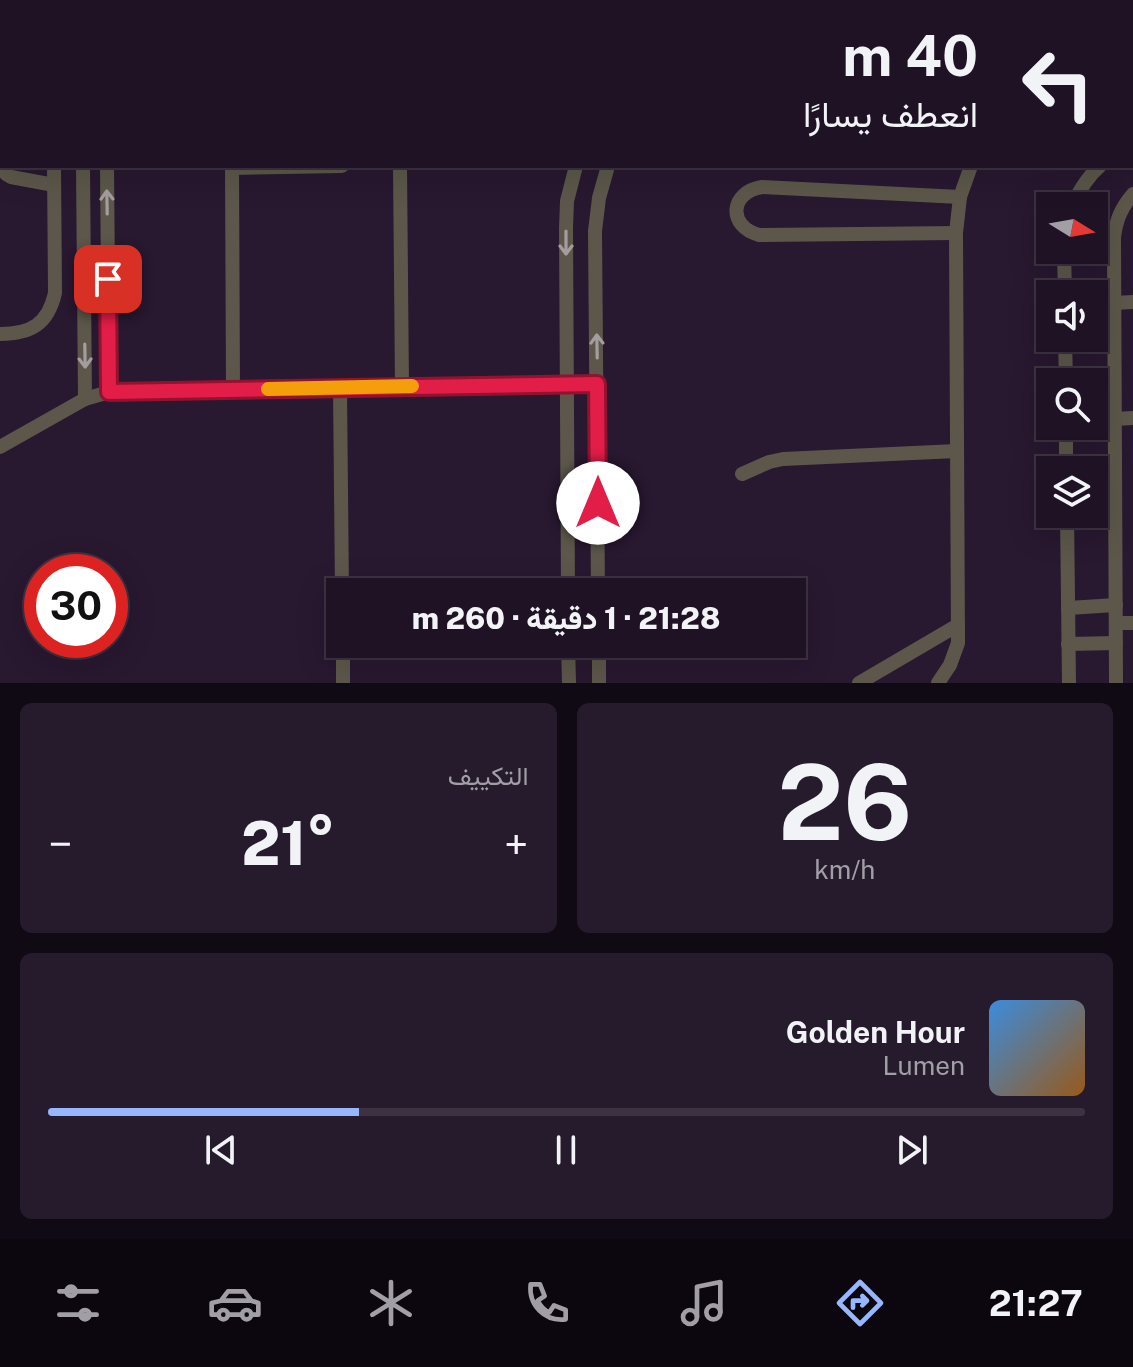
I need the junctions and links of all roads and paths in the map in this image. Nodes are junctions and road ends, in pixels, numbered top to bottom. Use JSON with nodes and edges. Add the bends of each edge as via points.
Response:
{"nodes":[{"id":1,"x":4,"y":168,"type":"edge"},
{"id":2,"x":54,"y":168,"type":"edge"},
{"id":3,"x":83,"y":168,"type":"edge"},
{"id":4,"x":107,"y":168,"type":"edge"},
{"id":5,"x":232,"y":168,"type":"edge"},
{"id":6,"x":400,"y":168,"type":"edge"},
{"id":7,"x":575,"y":168,"type":"edge"},
{"id":8,"x":607,"y":168,"type":"edge"},
{"id":9,"x":970,"y":168,"type":"edge"},
{"id":10,"x":1098,"y":168,"type":"edge"},
{"id":11,"x":54,"y":185,"type":"junction"},
{"id":12,"x":1078,"y":192,"type":"edge"},
{"id":13,"x":1133,"y":194,"type":"edge"},
{"id":14,"x":960,"y":197,"type":"junction"},
{"id":15,"x":956,"y":233,"type":"junction"},
{"id":16,"x":1133,"y":302,"type":"edge"},
{"id":17,"x":1114,"y":303,"type":"junction"},
{"id":18,"x":0,"y":334,"type":"edge"},
{"id":19,"x":567,"y":384,"type":"junction"},
{"id":20,"x":597,"y":384,"type":"junction"},
{"id":21,"x":402,"y":387,"type":"junction"},
{"id":22,"x":340,"y":388,"type":"junction"},
{"id":23,"x":233,"y":389,"type":"junction"},
{"id":24,"x":109,"y":392,"type":"junction"},
{"id":25,"x":85,"y":399,"type":"junction"},
{"id":26,"x":1133,"y":418,"type":"edge"},
{"id":27,"x":1115,"y":419,"type":"junction"},
{"id":28,"x":0,"y":447,"type":"edge"},
{"id":29,"x":957,"y":451,"type":"junction"},
{"id":30,"x":742,"y":474,"type":"dead end"},
{"id":31,"x":1067,"y":528,"type":"edge"},
{"id":32,"x":342,"y":578,"type":"edge"},
{"id":33,"x":568,"y":578,"type":"edge"},
{"id":34,"x":598,"y":578,"type":"edge"},
{"id":35,"x":1116,"y":605,"type":"junction"},
{"id":36,"x":1068,"y":608,"type":"junction"},
{"id":37,"x":1116,"y":623,"type":"junction"},
{"id":38,"x":1133,"y":623,"type":"edge"},
{"id":39,"x":958,"y":625,"type":"junction"},
{"id":40,"x":1116,"y":643,"type":"junction"},
{"id":41,"x":1068,"y":644,"type":"junction"},
{"id":42,"x":343,"y":658,"type":"edge"},
{"id":43,"x":568,"y":658,"type":"edge"},
{"id":44,"x":599,"y":658,"type":"edge"},
{"id":45,"x":343,"y":683,"type":"edge"},
{"id":46,"x":569,"y":683,"type":"edge"},
{"id":47,"x":599,"y":683,"type":"edge"},
{"id":48,"x":859,"y":683,"type":"edge"},
{"id":49,"x":938,"y":683,"type":"edge"},
{"id":50,"x":1069,"y":683,"type":"edge"},
{"id":51,"x":1116,"y":683,"type":"edge"}],
"edges":[{"from":1,"to":11,"type":"street","via":[[11,177]]},
{"from":2,"to":11,"type":"street"},
{"from":3,"to":25,"type":"street","one_way":true},
{"from":24,"to":4,"type":"street","one_way":true},
{"from":5,"to":23,"type":"street"},
{"from":6,"to":21,"type":"street"},
{"from":7,"to":19,"type":"street","one_way":true,"via":[[567,201]]},
{"from":20,"to":8,"type":"street","one_way":true,"via":[[595,231]]},
{"from":9,"to":14,"type":"street"},
{"from":10,"to":12,"type":"street"},
{"from":11,"to":18,"type":"street","via":[[53,305],[37,325]]},
{"from":13,"to":17,"type":"street","via":[[1116,221]]},
{"from":14,"to":15,"type":"street"},
{"from":14,"to":15,"type":"street","via":[[762,187],[743,195],[737,204],[740,225],[759,235]]},
{"from":15,"to":29,"type":"street"},
{"from":16,"to":17,"type":"street"},
{"from":17,"to":27,"type":"street"},
{"from":19,"to":20,"type":"street"},
{"from":19,"to":21,"type":"street"},
{"from":19,"to":33,"type":"street"},
{"from":20,"to":34,"type":"street"},
{"from":21,"to":22,"type":"street"},
{"from":22,"to":23,"type":"street"},
{"from":22,"to":32,"type":"street"},
{"from":23,"to":24,"type":"street"},
{"from":24,"to":25,"type":"street"},
{"from":25,"to":28,"type":"street"},
{"from":26,"to":27,"type":"street"},
{"from":27,"to":35,"type":"street"},
{"from":29,"to":30,"type":"street","via":[[783,459]]},
{"from":29,"to":39,"type":"street"},
{"from":31,"to":36,"type":"street"},
{"from":35,"to":36,"type":"street"},
{"from":35,"to":37,"type":"street"},
{"from":36,"to":41,"type":"street"},
{"from":37,"to":38,"type":"street"},
{"from":37,"to":40,"type":"street"},
{"from":39,"to":48,"type":"street"},
{"from":39,"to":49,"type":"street","via":[[958,643]]},
{"from":40,"to":41,"type":"street"},
{"from":40,"to":51,"type":"street"},
{"from":41,"to":50,"type":"street"},
{"from":42,"to":45,"type":"street"},
{"from":43,"to":46,"type":"street"},
{"from":44,"to":47,"type":"street"}]}
